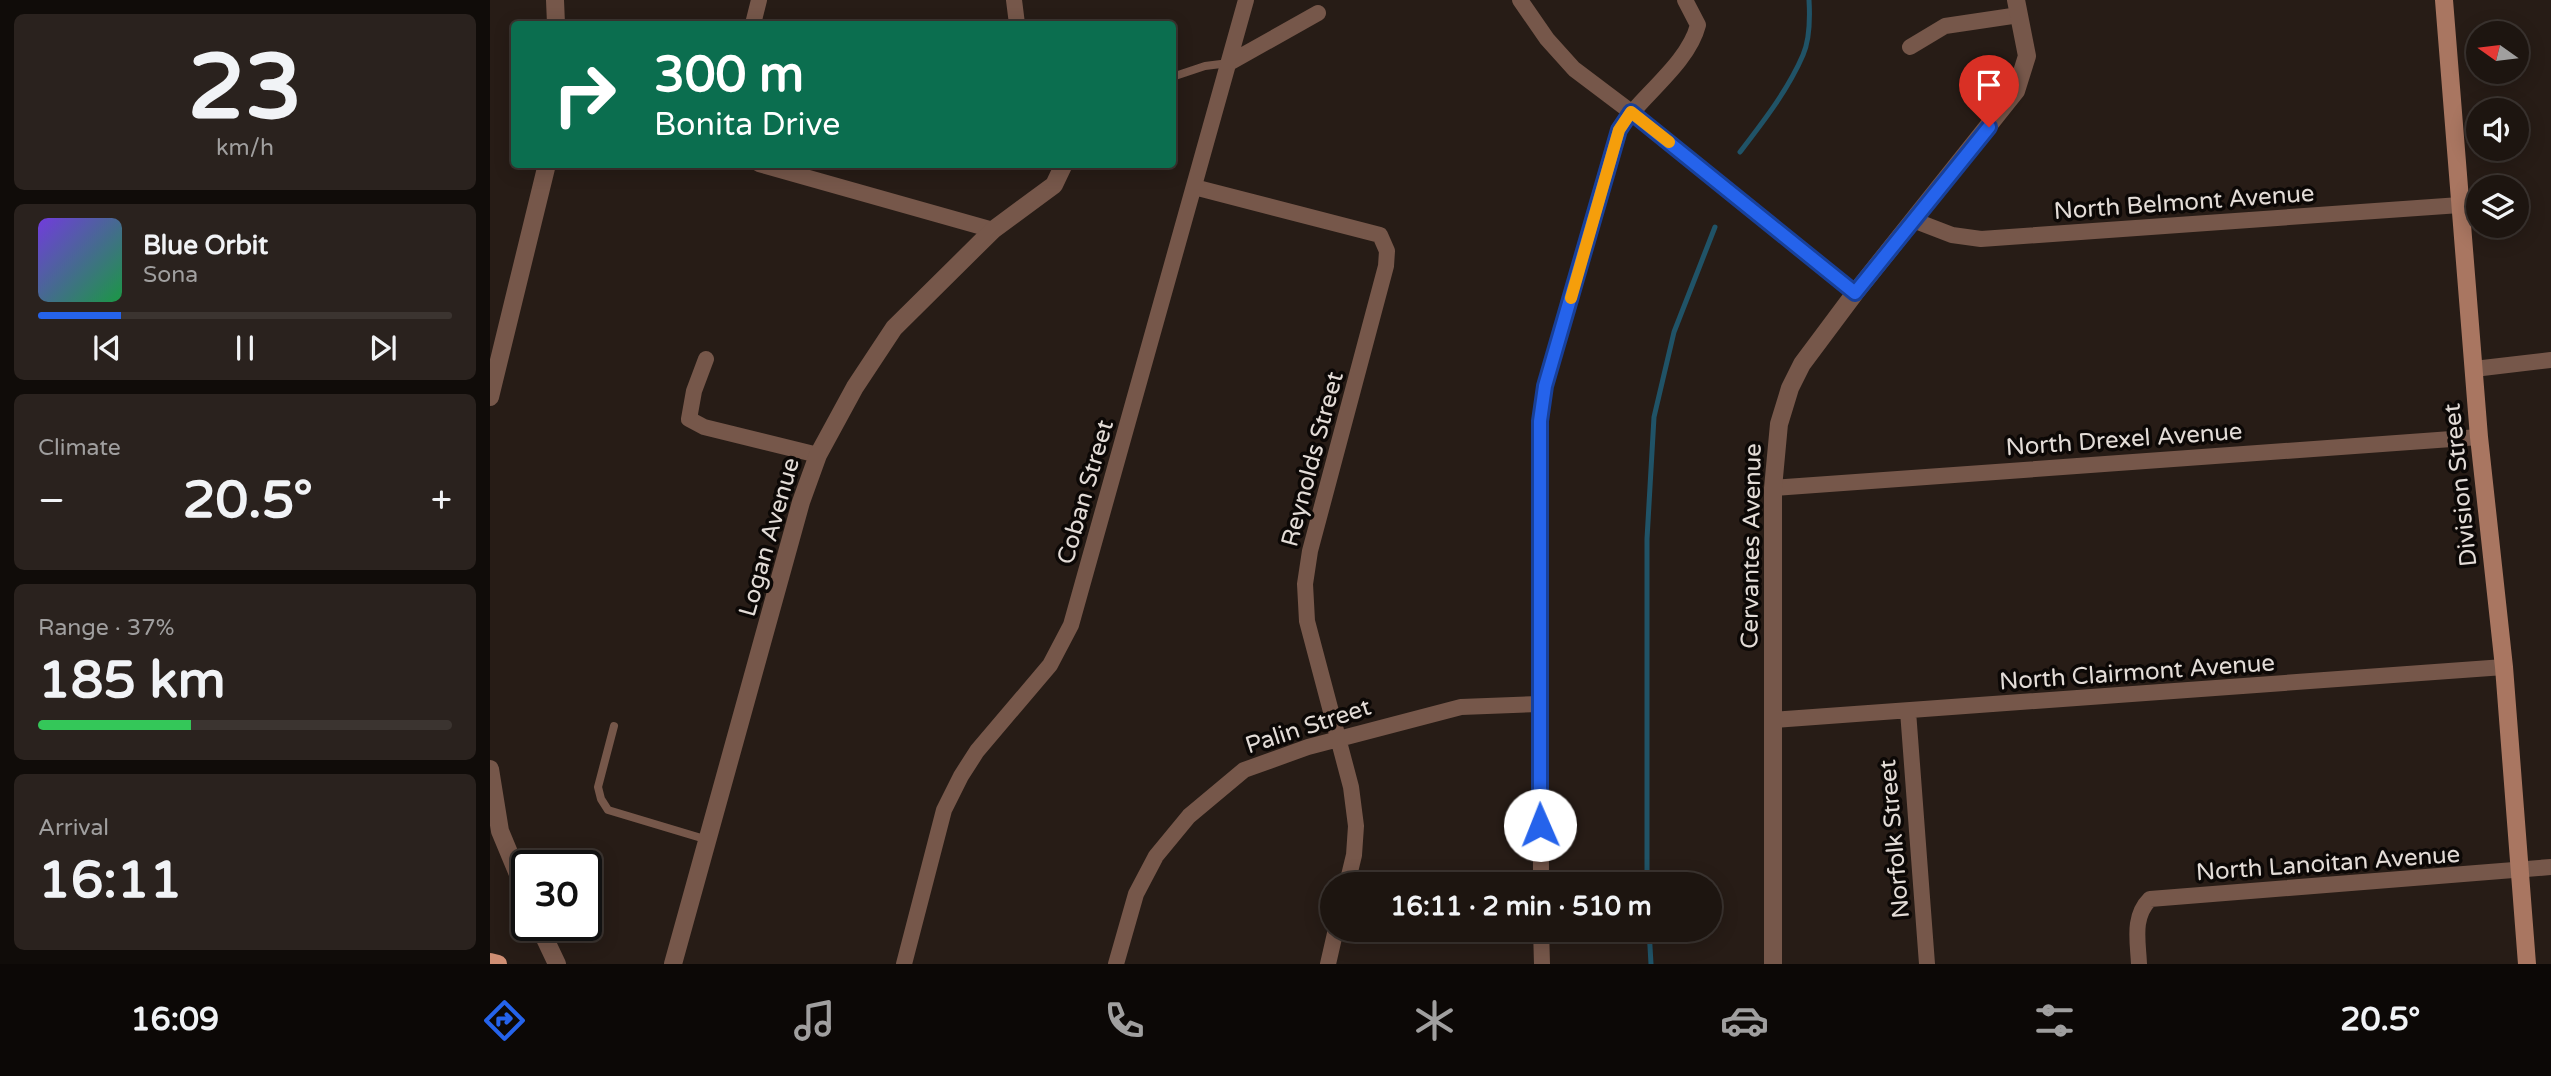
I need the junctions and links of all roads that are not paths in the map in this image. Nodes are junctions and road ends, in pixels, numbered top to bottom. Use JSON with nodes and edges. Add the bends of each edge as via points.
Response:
{"nodes":[{"id":1,"x":555,"y":0,"type":"edge"},
{"id":2,"x":759,"y":0,"type":"edge"},
{"id":3,"x":1014,"y":0,"type":"edge"},
{"id":4,"x":1246,"y":0,"type":"edge"},
{"id":5,"x":1520,"y":0,"type":"edge"},
{"id":6,"x":1685,"y":0,"type":"edge"},
{"id":7,"x":2444,"y":0,"type":"edge"},
{"id":8,"x":2021,"y":4,"type":"edge"},
{"id":9,"x":1318,"y":13,"type":"dead end"},
{"id":10,"x":556,"y":21,"type":"edge"},
{"id":11,"x":754,"y":21,"type":"edge"},
{"id":12,"x":1017,"y":21,"type":"edge"},
{"id":13,"x":1910,"y":47,"type":"dead end"},
{"id":14,"x":1229,"y":63,"type":"junction"},
{"id":15,"x":1176,"y":76,"type":"edge"},
{"id":16,"x":1631,"y":112,"type":"junction"},
{"id":17,"x":546,"y":168,"type":"edge"},
{"id":18,"x":773,"y":168,"type":"edge"},
{"id":19,"x":1062,"y":168,"type":"edge"},
{"id":20,"x":1194,"y":187,"type":"junction"},
{"id":21,"x":2460,"y":205,"type":"junction"},
{"id":22,"x":1913,"y":220,"type":"junction"},
{"id":23,"x":993,"y":230,"type":"junction"},
{"id":24,"x":1855,"y":293,"type":"junction"},
{"id":25,"x":705,"y":359,"type":"dead end"},
{"id":26,"x":2551,"y":360,"type":"edge"},
{"id":27,"x":2474,"y":369,"type":"junction"},
{"id":28,"x":490,"y":397,"type":"edge"},
{"id":29,"x":2479,"y":437,"type":"junction"},
{"id":30,"x":818,"y":455,"type":"junction"},
{"id":31,"x":1773,"y":488,"type":"junction"},
{"id":32,"x":2504,"y":667,"type":"junction"},
{"id":33,"x":1539,"y":704,"type":"junction"},
{"id":34,"x":1908,"y":711,"type":"junction"},
{"id":35,"x":1773,"y":720,"type":"junction"},
{"id":36,"x":614,"y":726,"type":"dead end"},
{"id":37,"x":1337,"y":740,"type":"junction"},
{"id":38,"x":490,"y":769,"type":"edge"},
{"id":39,"x":708,"y":840,"type":"junction"},
{"id":40,"x":511,"y":858,"type":"edge"},
{"id":41,"x":2551,"y":867,"type":"edge"},
{"id":42,"x":2520,"y":871,"type":"junction"},
{"id":43,"x":1350,"y":872,"type":"edge"},
{"id":44,"x":1541,"y":872,"type":"edge"},
{"id":45,"x":546,"y":941,"type":"edge"},
{"id":46,"x":1333,"y":942,"type":"edge"},
{"id":47,"x":1541,"y":942,"type":"edge"},
{"id":48,"x":490,"y":962,"type":"edge"},
{"id":49,"x":498,"y":964,"type":"edge"},
{"id":50,"x":557,"y":964,"type":"edge"},
{"id":51,"x":673,"y":964,"type":"edge"},
{"id":52,"x":904,"y":964,"type":"edge"},
{"id":53,"x":1115,"y":964,"type":"edge"},
{"id":54,"x":1328,"y":964,"type":"edge"},
{"id":55,"x":1542,"y":964,"type":"edge"},
{"id":56,"x":1773,"y":964,"type":"edge"},
{"id":57,"x":1927,"y":964,"type":"edge"},
{"id":58,"x":2139,"y":964,"type":"edge"},
{"id":59,"x":2527,"y":964,"type":"edge"}],
"edges":[{"from":1,"to":10,"type":"street"},
{"from":2,"to":11,"type":"street"},
{"from":3,"to":12,"type":"street"},
{"from":4,"to":14,"type":"street","name":"Coban Street"},
{"from":5,"to":16,"type":"street","via":[[1546,39],[1574,69]]},
{"from":6,"to":16,"type":"street","via":[[1698,25],[1694,40]]},
{"from":7,"to":21,"type":"main road","name":"Division Street"},
{"from":8,"to":13,"type":"street","via":[[1945,26]]},
{"from":8,"to":22,"type":"street","name":"Cervantes Avenue","via":[[2027,56],[2017,91]]},
{"from":9,"to":14,"type":"street"},
{"from":14,"to":15,"type":"lane"},
{"from":14,"to":20,"type":"street","name":"Coban Street"},
{"from":16,"to":24,"type":"street"},
{"from":16,"to":33,"type":"street","via":[[1619,130],[1545,386],[1540,421]]},
{"from":17,"to":28,"type":"street"},
{"from":18,"to":23,"type":"street"},
{"from":19,"to":23,"type":"street","name":"Logan Avenue","via":[[1047,191]]},
{"from":20,"to":37,"type":"street","name":"Reynolds Street","via":[[1380,235],[1387,251],[1305,584],[1307,621]]},
{"from":20,"to":52,"type":"street","name":"Coban Street","via":[[1072,625],[1050,664],[977,751],[944,810]]},
{"from":21,"to":22,"type":"street","name":"North Belmont Avenue","via":[[1981,239],[1952,235]]},
{"from":21,"to":27,"type":"main road","name":"Division Street"},
{"from":22,"to":24,"type":"street","name":"Cervantes Avenue"},
{"from":23,"to":30,"type":"street","name":"Logan Avenue","via":[[894,328]]},
{"from":24,"to":31,"type":"street","name":"Cervantes Avenue","via":[[1802,364],[1790,388],[1779,424]]},
{"from":25,"to":30,"type":"street","via":[[689,419],[704,427]]},
{"from":26,"to":27,"type":"street"},
{"from":27,"to":29,"type":"main road","name":"Division Street"},
{"from":29,"to":31,"type":"street","name":"North Drexel Avenue"},
{"from":29,"to":32,"type":"main road","name":"Division Street"},
{"from":30,"to":39,"type":"street","name":"Logan Avenue"},
{"from":31,"to":35,"type":"street","name":"Cervantes Avenue"},
{"from":32,"to":34,"type":"street","name":"North Clairmont Avenue"},
{"from":32,"to":42,"type":"main road","name":"Division Street"},
{"from":33,"to":37,"type":"street","name":"Palin Street","via":[[1461,707]]},
{"from":33,"to":44,"type":"street"},
{"from":34,"to":35,"type":"street","name":"North Clairmont Avenue"},
{"from":34,"to":57,"type":"street","name":"Norfolk Street"},
{"from":35,"to":56,"type":"street","name":"Cervantes Avenue"},
{"from":36,"to":39,"type":"lane","via":[[598,787],[608,810]]},
{"from":37,"to":43,"type":"street","name":"Reynolds Street","via":[[1351,787],[1356,826]]},
{"from":37,"to":53,"type":"street","name":"Palin Street","via":[[1244,770],[1189,816],[1156,856],[1136,894]]},
{"from":38,"to":40,"type":"street","via":[[499,831]]},
{"from":39,"to":51,"type":"street","name":"Logan Avenue"},
{"from":41,"to":42,"type":"street","name":"North Lanoitan Avenue"},
{"from":42,"to":58,"type":"street","name":"North Lanoitan Avenue","via":[[2150,899],[2137,925]]},
{"from":42,"to":59,"type":"main road","name":"Division Street"},
{"from":45,"to":50,"type":"street"},
{"from":46,"to":54,"type":"street"},
{"from":47,"to":55,"type":"street"},
{"from":48,"to":49,"type":"main road"}]}
